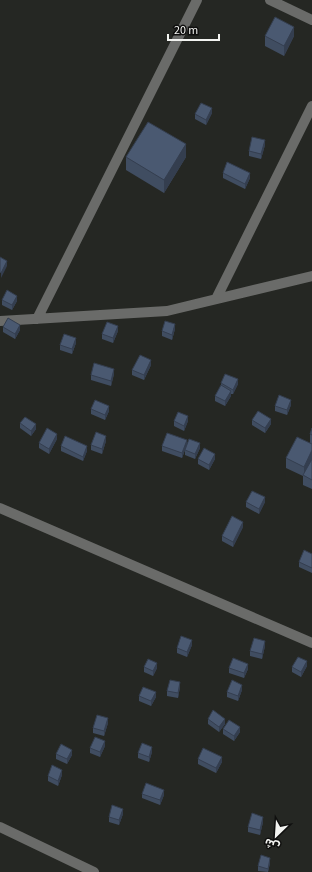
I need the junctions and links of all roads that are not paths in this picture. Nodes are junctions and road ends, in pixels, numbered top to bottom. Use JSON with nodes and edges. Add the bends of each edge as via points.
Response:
{"nodes":[{"id":1,"x":197,"y":0,"type":"edge"},
{"id":2,"x":270,"y":0,"type":"edge"},
{"id":3,"x":312,"y":20,"type":"edge"},
{"id":4,"x":312,"y":106,"type":"edge"},
{"id":5,"x":312,"y":276,"type":"edge"},
{"id":6,"x":216,"y":300,"type":"junction"},
{"id":7,"x":37,"y":318,"type":"junction"},
{"id":8,"x":0,"y":321,"type":"edge"},
{"id":9,"x":0,"y":508,"type":"edge"},
{"id":10,"x":312,"y":643,"type":"edge"},
{"id":11,"x":0,"y":827,"type":"edge"},
{"id":12,"x":94,"y":872,"type":"edge"}],
"edges":[{"from":1,"to":7,"type":"street"},
{"from":2,"to":3,"type":"street"},
{"from":4,"to":6,"type":"street"},
{"from":5,"to":6,"type":"street"},
{"from":6,"to":7,"type":"street","via":[[167,311]]},
{"from":7,"to":8,"type":"street"},
{"from":9,"to":10,"type":"street"},
{"from":11,"to":12,"type":"street"}]}
